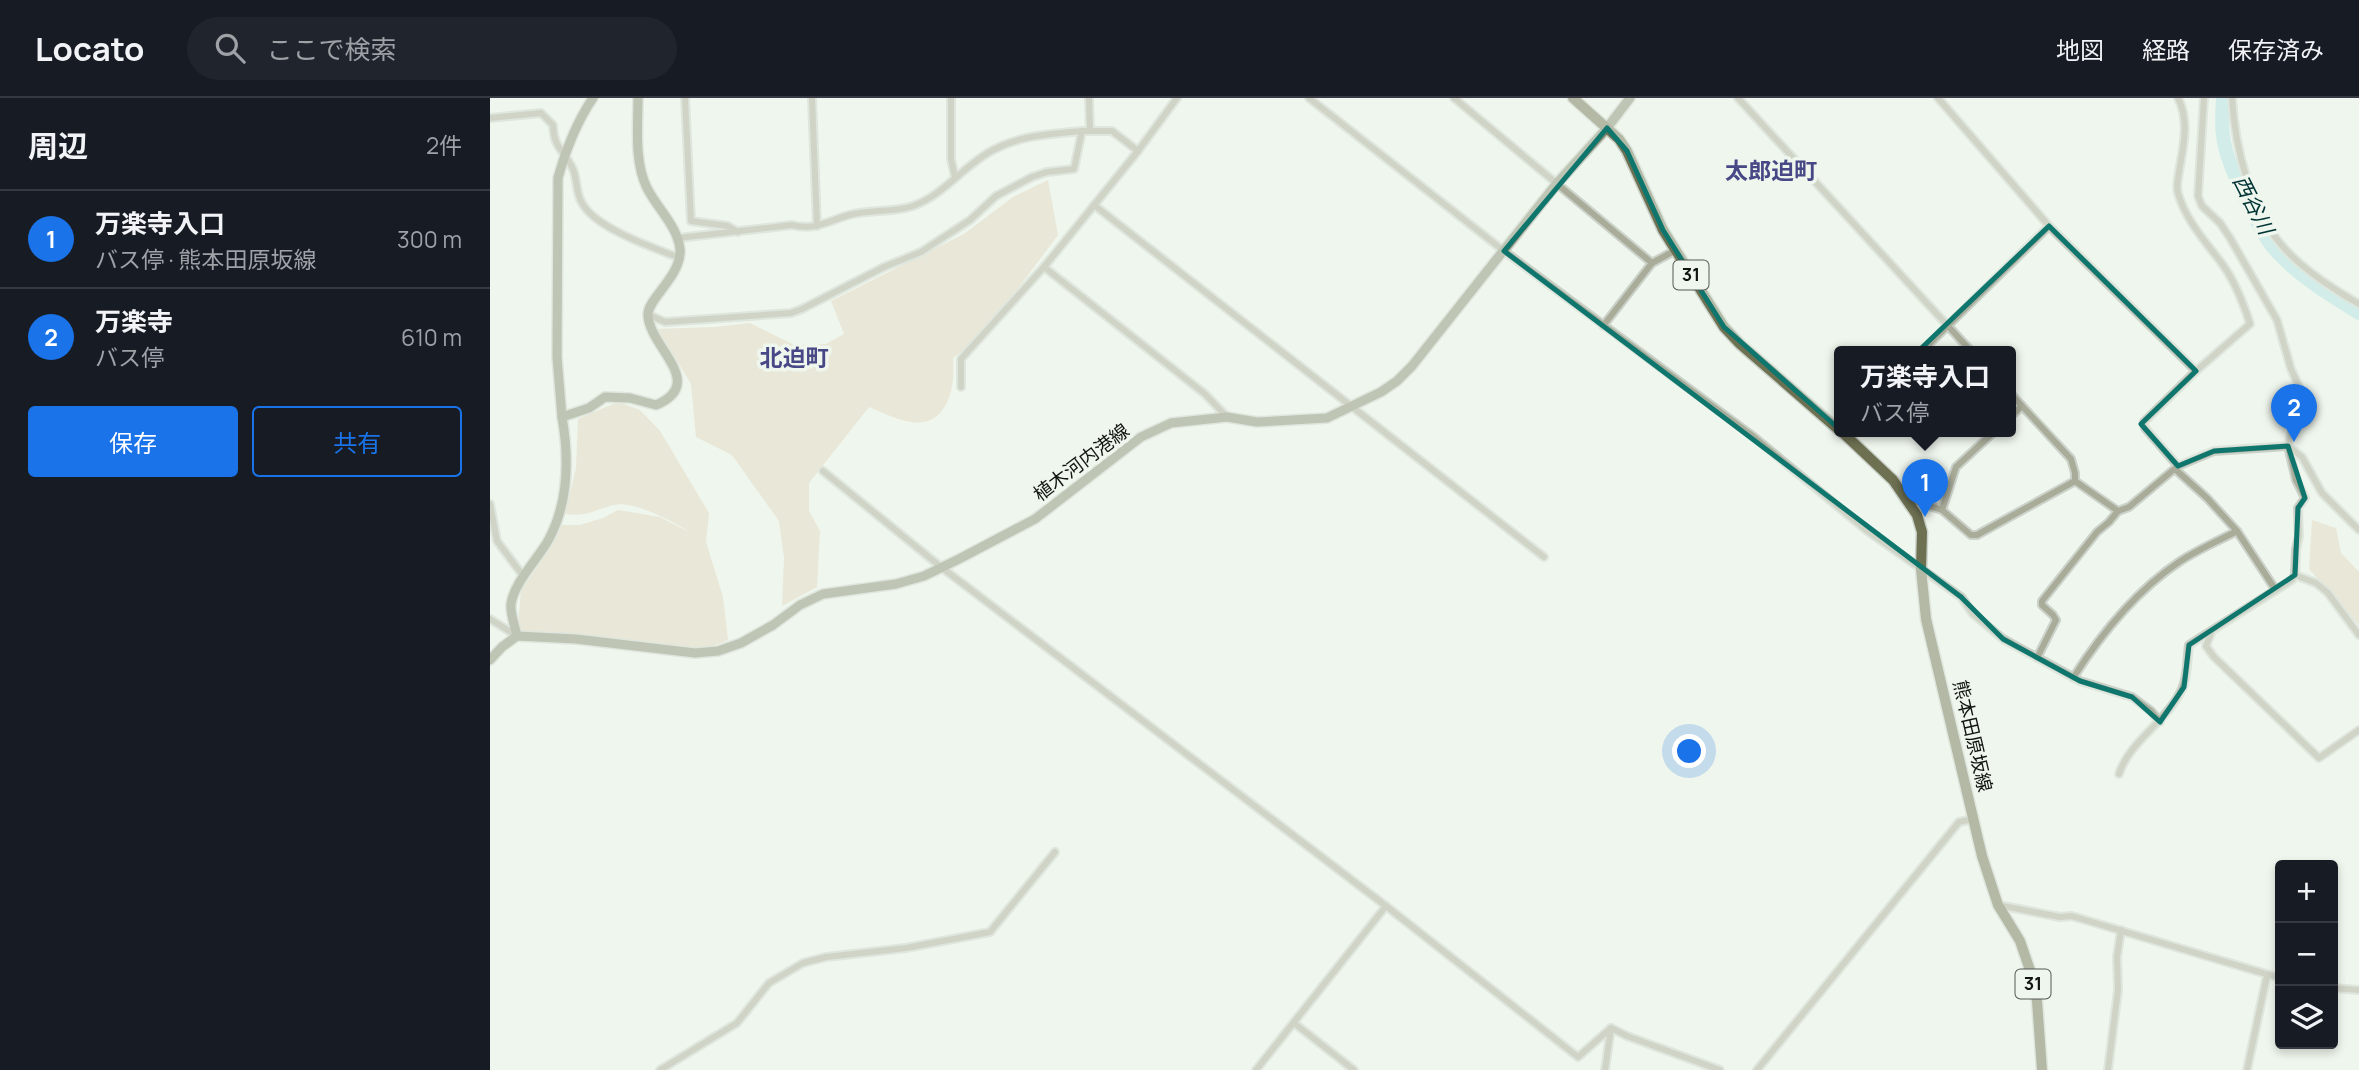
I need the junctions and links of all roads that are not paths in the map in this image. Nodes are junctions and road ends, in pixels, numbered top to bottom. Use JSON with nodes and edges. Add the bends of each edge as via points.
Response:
{"nodes":[{"id":1,"x":593,"y":98,"type":"edge"},
{"id":2,"x":638,"y":98,"type":"edge"},
{"id":3,"x":685,"y":98,"type":"edge"},
{"id":4,"x":812,"y":98,"type":"edge"},
{"id":5,"x":951,"y":98,"type":"edge"},
{"id":6,"x":1089,"y":98,"type":"edge"},
{"id":7,"x":1178,"y":98,"type":"edge"},
{"id":8,"x":1309,"y":98,"type":"edge"},
{"id":9,"x":1454,"y":98,"type":"edge"},
{"id":10,"x":1573,"y":98,"type":"edge"},
{"id":11,"x":1630,"y":98,"type":"edge"},
{"id":12,"x":1738,"y":98,"type":"edge"},
{"id":13,"x":1938,"y":98,"type":"edge"},
{"id":14,"x":2178,"y":98,"type":"edge"},
{"id":15,"x":2204,"y":98,"type":"edge"},
{"id":16,"x":2232,"y":98,"type":"edge"},
{"id":17,"x":490,"y":118,"type":"edge"},
{"id":18,"x":1607,"y":128,"type":"junction"},
{"id":19,"x":1086,"y":131,"type":"junction"},
{"id":20,"x":1138,"y":151,"type":"junction"},
{"id":21,"x":565,"y":153,"type":"junction"},
{"id":22,"x":955,"y":177,"type":"junction"},
{"id":23,"x":1557,"y":183,"type":"junction"},
{"id":24,"x":1094,"y":205,"type":"junction"},
{"id":25,"x":817,"y":226,"type":"junction"},
{"id":26,"x":2049,"y":226,"type":"junction"},
{"id":27,"x":738,"y":232,"type":"junction"},
{"id":28,"x":678,"y":239,"type":"junction"},
{"id":29,"x":1676,"y":250,"type":"junction"},
{"id":30,"x":1504,"y":251,"type":"junction"},
{"id":31,"x":680,"y":258,"type":"junction"},
{"id":32,"x":1652,"y":263,"type":"junction"},
{"id":33,"x":1044,"y":267,"type":"junction"},
{"id":34,"x":2359,"y":304,"type":"edge"},
{"id":35,"x":647,"y":314,"type":"junction"},
{"id":36,"x":1603,"y":326,"type":"junction"},
{"id":37,"x":1948,"y":326,"type":"junction"},
{"id":38,"x":1927,"y":346,"type":"edge"},
{"id":39,"x":1966,"y":346,"type":"edge"},
{"id":40,"x":2196,"y":371,"type":"junction"},
{"id":41,"x":961,"y":387,"type":"dead end"},
{"id":42,"x":2016,"y":399,"type":"edge"},
{"id":43,"x":2022,"y":406,"type":"junction"},
{"id":44,"x":1353,"y":407,"type":"junction"},
{"id":45,"x":2016,"y":411,"type":"edge"},
{"id":46,"x":562,"y":416,"type":"junction"},
{"id":47,"x":1227,"y":417,"type":"junction"},
{"id":48,"x":1834,"y":425,"type":"edge"},
{"id":49,"x":1847,"y":437,"type":"edge"},
{"id":50,"x":1988,"y":437,"type":"edge"},
{"id":51,"x":2288,"y":446,"type":"junction"},
{"id":52,"x":2176,"y":467,"type":"junction"},
{"id":53,"x":823,"y":471,"type":"dead end"},
{"id":54,"x":2075,"y":481,"type":"junction"},
{"id":55,"x":1908,"y":499,"type":"junction"},
{"id":56,"x":490,"y":504,"type":"edge"},
{"id":57,"x":1942,"y":510,"type":"junction"},
{"id":58,"x":2118,"y":511,"type":"junction"},
{"id":59,"x":2358,"y":529,"type":"edge"},
{"id":60,"x":2237,"y":531,"type":"junction"},
{"id":61,"x":1544,"y":557,"type":"dead end"},
{"id":62,"x":941,"y":567,"type":"junction"},
{"id":63,"x":1921,"y":569,"type":"junction"},
{"id":64,"x":2295,"y":575,"type":"junction"},
{"id":65,"x":524,"y":577,"type":"junction"},
{"id":66,"x":2275,"y":589,"type":"junction"},
{"id":67,"x":490,"y":619,"type":"edge"},
{"id":68,"x":2211,"y":633,"type":"junction"},
{"id":69,"x":2359,"y":635,"type":"edge"},
{"id":70,"x":517,"y":636,"type":"junction"},
{"id":71,"x":2037,"y":658,"type":"junction"},
{"id":72,"x":490,"y":660,"type":"edge"},
{"id":73,"x":2073,"y":678,"type":"junction"},
{"id":74,"x":2160,"y":722,"type":"junction"},
{"id":75,"x":2358,"y":732,"type":"edge"},
{"id":76,"x":2119,"y":774,"type":"dead end"},
{"id":77,"x":1974,"y":819,"type":"junction"},
{"id":78,"x":1055,"y":852,"type":"dead end"},
{"id":79,"x":1998,"y":905,"type":"junction"},
{"id":80,"x":1385,"y":906,"type":"junction"},
{"id":81,"x":2121,"y":930,"type":"junction"},
{"id":82,"x":2267,"y":975,"type":"junction"},
{"id":83,"x":2275,"y":977,"type":"edge"},
{"id":84,"x":2338,"y":988,"type":"edge"},
{"id":85,"x":2359,"y":990,"type":"edge"},
{"id":86,"x":1294,"y":1023,"type":"junction"},
{"id":87,"x":1611,"y":1028,"type":"junction"},
{"id":88,"x":1700,"y":1067,"type":"edge"},
{"id":89,"x":660,"y":1070,"type":"edge"},
{"id":90,"x":1256,"y":1070,"type":"edge"},
{"id":91,"x":1354,"y":1070,"type":"edge"},
{"id":92,"x":1605,"y":1070,"type":"edge"},
{"id":93,"x":1720,"y":1070,"type":"edge"},
{"id":94,"x":1757,"y":1070,"type":"edge"},
{"id":95,"x":2042,"y":1070,"type":"edge"},
{"id":96,"x":2108,"y":1070,"type":"edge"},
{"id":97,"x":2247,"y":1070,"type":"edge"}],
"edges":[{"from":1,"to":21,"type":"main road"},
{"from":2,"to":28,"type":"main road","via":[[646,187]]},
{"from":3,"to":27,"type":"street","via":[[691,221],[728,226]]},
{"from":4,"to":25,"type":"street"},
{"from":5,"to":22,"type":"street"},
{"from":6,"to":19,"type":"street"},
{"from":7,"to":20,"type":"street"},
{"from":8,"to":30,"type":"street"},
{"from":9,"to":23,"type":"street"},
{"from":10,"to":18,"type":"main road","name":"熊本田原坂線","number":"31"},
{"from":11,"to":18,"type":"main road","name":"植木河内港線"},
{"from":12,"to":37,"type":"street"},
{"from":13,"to":26,"type":"street"},
{"from":14,"to":40,"type":"street","via":[[2185,130],[2177,189],[2184,209],[2225,267],[2250,324]]},
{"from":15,"to":51,"type":"street","via":[[2198,196],[2230,238],[2277,320],[2302,393]]},
{"from":16,"to":34,"type":"street","via":[[2246,175],[2268,226],[2300,262]]},
{"from":17,"to":21,"type":"street","via":[[541,114],[553,124],[554,139]]},
{"from":18,"to":23,"type":"main road","name":"植木河内港線"},
{"from":18,"to":29,"type":"main road","name":"熊本田原坂線","number":"31","via":[[1627,151]]},
{"from":19,"to":20,"type":"street","via":[[1112,131]]},
{"from":19,"to":22,"type":"street","via":[[1024,137],[993,149]]},
{"from":19,"to":35,"type":"street","via":[[1074,169],[1032,177],[996,196],[970,220],[921,252],[802,309],[664,322]]},
{"from":20,"to":24,"type":"street"},
{"from":21,"to":31,"type":"street","via":[[582,205],[628,237]]},
{"from":21,"to":46,"type":"main road","via":[[558,178],[556,287]]},
{"from":22,"to":25,"type":"street","via":[[914,205],[887,212],[863,211]]},
{"from":23,"to":30,"type":"main road","name":"植木河内港線"},
{"from":23,"to":32,"type":"street"},
{"from":24,"to":33,"type":"street"},
{"from":24,"to":44,"type":"street"},
{"from":25,"to":27,"type":"street"},
{"from":26,"to":37,"type":"street"},
{"from":26,"to":40,"type":"street"},
{"from":27,"to":28,"type":"street"},
{"from":28,"to":31,"type":"main road"},
{"from":29,"to":32,"type":"street"},
{"from":29,"to":48,"type":"main road","name":"熊本田原坂線","number":"31","via":[[1724,327]]},
{"from":30,"to":36,"type":"street"},
{"from":30,"to":44,"type":"main road","name":"植木河内港線","via":[[1404,373]]},
{"from":31,"to":35,"type":"main road"},
{"from":32,"to":36,"type":"street"},
{"from":33,"to":41,"type":"street","via":[[961,359]]},
{"from":33,"to":47,"type":"street","via":[[1205,394]]},
{"from":35,"to":46,"type":"main road","via":[[675,369],[675,392],[656,405],[606,397]]},
{"from":36,"to":63,"type":"street"},
{"from":37,"to":38,"type":"street"},
{"from":37,"to":39,"type":"street"},
{"from":40,"to":52,"type":"street","via":[[2144,422]]},
{"from":42,"to":43,"type":"street"},
{"from":43,"to":45,"type":"street"},
{"from":43,"to":54,"type":"street","via":[[2071,459]]},
{"from":44,"to":47,"type":"main road","name":"植木河内港線","via":[[1327,418],[1257,422]]},
{"from":44,"to":61,"type":"street"},
{"from":46,"to":65,"type":"main road","via":[[568,449],[563,495],[550,539]]},
{"from":47,"to":62,"type":"main road","name":"植木河内港線","via":[[1171,423],[1141,437],[1035,519]]},
{"from":49,"to":55,"type":"main road","name":"熊本田原坂線","number":"31"},
{"from":50,"to":57,"type":"street","via":[[1956,467]]},
{"from":51,"to":52,"type":"street","via":[[2214,451]]},
{"from":51,"to":59,"type":"street","via":[[2302,457],[2322,493]]},
{"from":51,"to":64,"type":"street","via":[[2305,498],[2298,508]]},
{"from":52,"to":58,"type":"street"},
{"from":52,"to":60,"type":"street"},
{"from":53,"to":62,"type":"street"},
{"from":54,"to":57,"type":"street","via":[[1977,536]]},
{"from":54,"to":58,"type":"street"},
{"from":55,"to":57,"type":"street"},
{"from":55,"to":63,"type":"main road","name":"熊本田原坂線","number":"31","via":[[1922,532]]},
{"from":56,"to":65,"type":"street","via":[[497,541]]},
{"from":58,"to":71,"type":"street","via":[[2042,601],[2056,621]]},
{"from":60,"to":66,"type":"street"},
{"from":60,"to":73,"type":"street","via":[[2163,575],[2118,617]]},
{"from":62,"to":70,"type":"main road","name":"植木河内港線","via":[[896,584],[823,594],[741,643],[718,651],[695,653]]},
{"from":62,"to":80,"type":"street"},
{"from":63,"to":71,"type":"street","via":[[1961,597],[1973,614],[2003,639]]},
{"from":63,"to":77,"type":"main road","name":"熊本田原坂線","number":"31","via":[[1926,619]]},
{"from":64,"to":66,"type":"street"},
{"from":64,"to":69,"type":"street","via":[[2328,593]]},
{"from":65,"to":70,"type":"main road","via":[[511,606]]},
{"from":66,"to":68,"type":"street"},
{"from":67,"to":70,"type":"street"},
{"from":68,"to":74,"type":"street","via":[[2189,645],[2183,687]]},
{"from":68,"to":75,"type":"street","via":[[2206,646],[2214,657],[2319,758]]},
{"from":70,"to":72,"type":"main road"},
{"from":71,"to":73,"type":"street"},
{"from":73,"to":74,"type":"street","via":[[2132,697]]},
{"from":74,"to":76,"type":"street","via":[[2123,763]]},
{"from":77,"to":79,"type":"main road","name":"熊本田原坂線","number":"31"},
{"from":77,"to":94,"type":"street","via":[[1959,822]]},
{"from":78,"to":89,"type":"street","via":[[990,932],[803,962],[769,983],[737,1023]]},
{"from":79,"to":81,"type":"street","via":[[2060,918],[2072,916]]},
{"from":79,"to":95,"type":"main road","name":"熊本田原坂線","number":"31","via":[[2020,941],[2032,976]]},
{"from":80,"to":86,"type":"street"},
{"from":80,"to":87,"type":"street","via":[[1578,1057]]},
{"from":81,"to":82,"type":"street"},
{"from":81,"to":96,"type":"street"},
{"from":82,"to":83,"type":"street"},
{"from":82,"to":97,"type":"street"},
{"from":84,"to":85,"type":"street"},
{"from":86,"to":90,"type":"street"},
{"from":86,"to":91,"type":"street"},
{"from":87,"to":88,"type":"street"},
{"from":87,"to":92,"type":"street"},
{"from":88,"to":93,"type":"street"}]}
